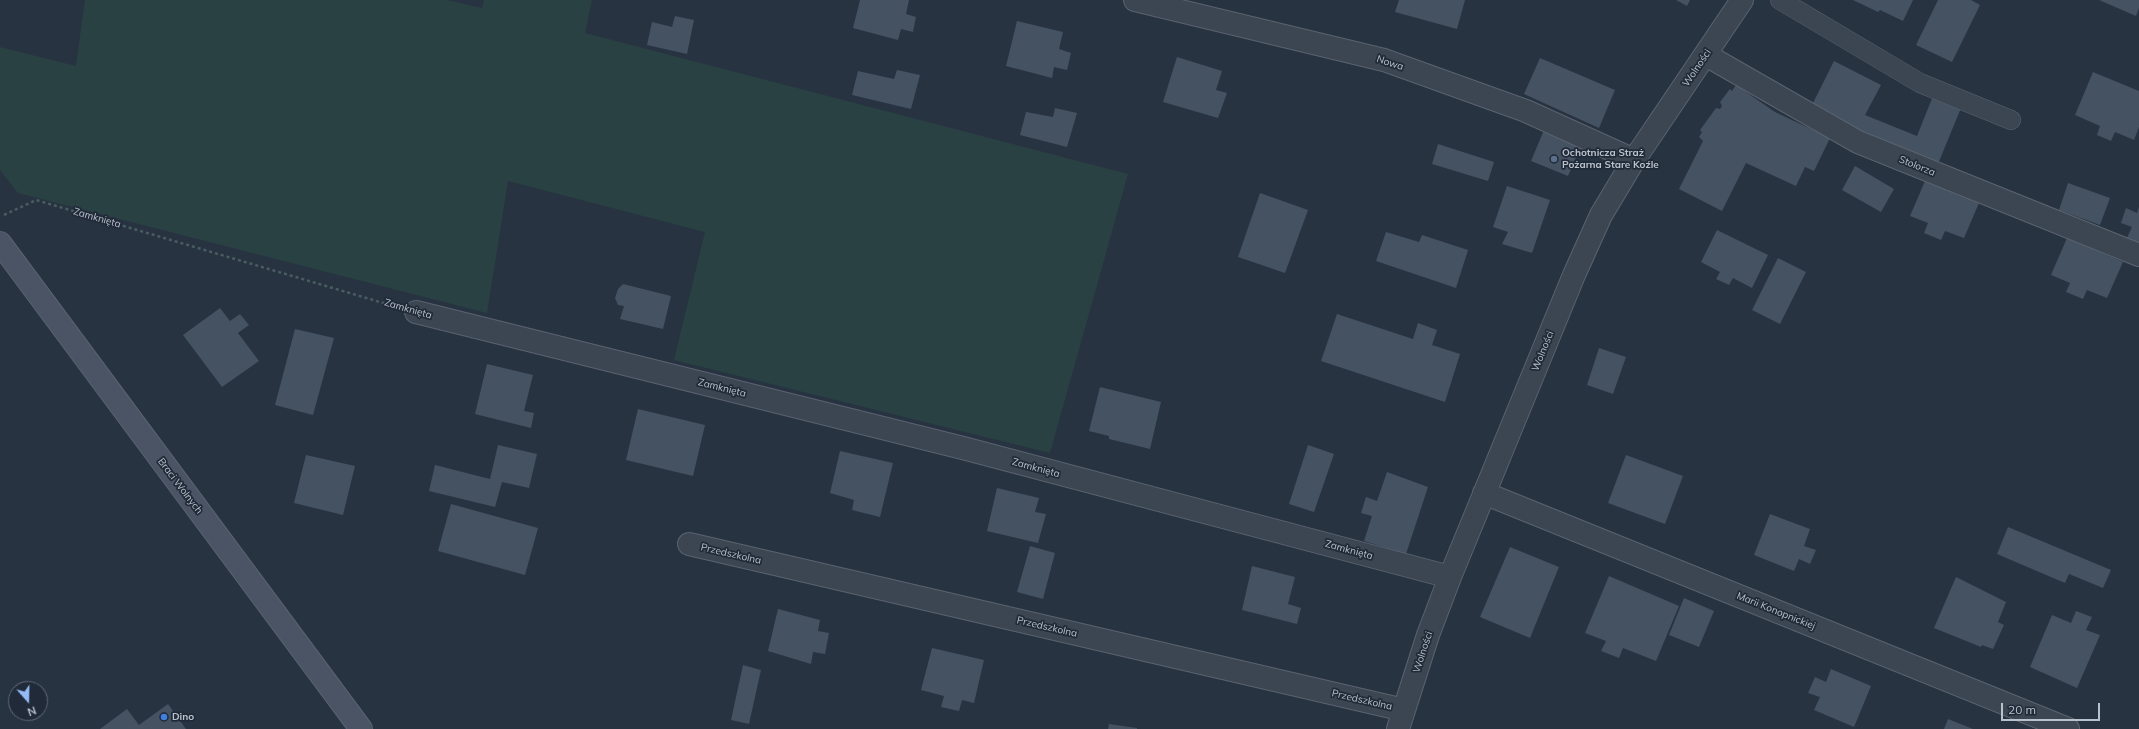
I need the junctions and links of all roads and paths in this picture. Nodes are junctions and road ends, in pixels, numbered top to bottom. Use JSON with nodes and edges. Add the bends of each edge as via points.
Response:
{"nodes":[{"id":1,"x":1135,"y":0,"type":"edge"},
{"id":2,"x":1742,"y":0,"type":"edge"},
{"id":3,"x":1780,"y":0,"type":"edge"},
{"id":4,"x":1706,"y":55,"type":"junction"},
{"id":5,"x":2011,"y":120,"type":"dead end"},
{"id":6,"x":1634,"y":160,"type":"junction"},
{"id":7,"x":0,"y":218,"type":"edge"},
{"id":8,"x":0,"y":243,"type":"edge"},
{"id":9,"x":2139,"y":255,"type":"edge"},
{"id":10,"x":416,"y":312,"type":"joint"},
{"id":11,"x":1484,"y":493,"type":"junction"},
{"id":12,"x":689,"y":544,"type":"dead end"},
{"id":13,"x":1450,"y":577,"type":"junction"},
{"id":14,"x":1401,"y":719,"type":"edge"},
{"id":15,"x":361,"y":729,"type":"edge"},
{"id":16,"x":2068,"y":729,"type":"edge"}],
"edges":[{"from":1,"to":6,"type":"street","name":"Nowa","via":[[1384,60],[1526,111]]},
{"from":2,"to":4,"type":"street","name":"Wolności"},
{"from":3,"to":5,"type":"lane","via":[[1920,83]]},
{"from":4,"to":6,"type":"street","name":"Wolności"},
{"from":4,"to":9,"type":"street","name":"Stolorza","via":[[1858,142]]},
{"from":6,"to":11,"type":"street","name":"Wolności","via":[[1601,215]]},
{"from":7,"to":10,"type":"path","name":"Zamknięta","via":[[7,212],[36,200]]},
{"from":8,"to":15,"type":"main road","name":"Braci Wolnych"},
{"from":10,"to":13,"type":"street","name":"Zamknięta","via":[[963,448]]},
{"from":11,"to":13,"type":"street","name":"Wolności"},
{"from":11,"to":16,"type":"street","name":"Marii Konopnickiej"},
{"from":12,"to":14,"type":"street","name":"Przedszkolna"},
{"from":13,"to":14,"type":"street","name":"Wolności"}]}
